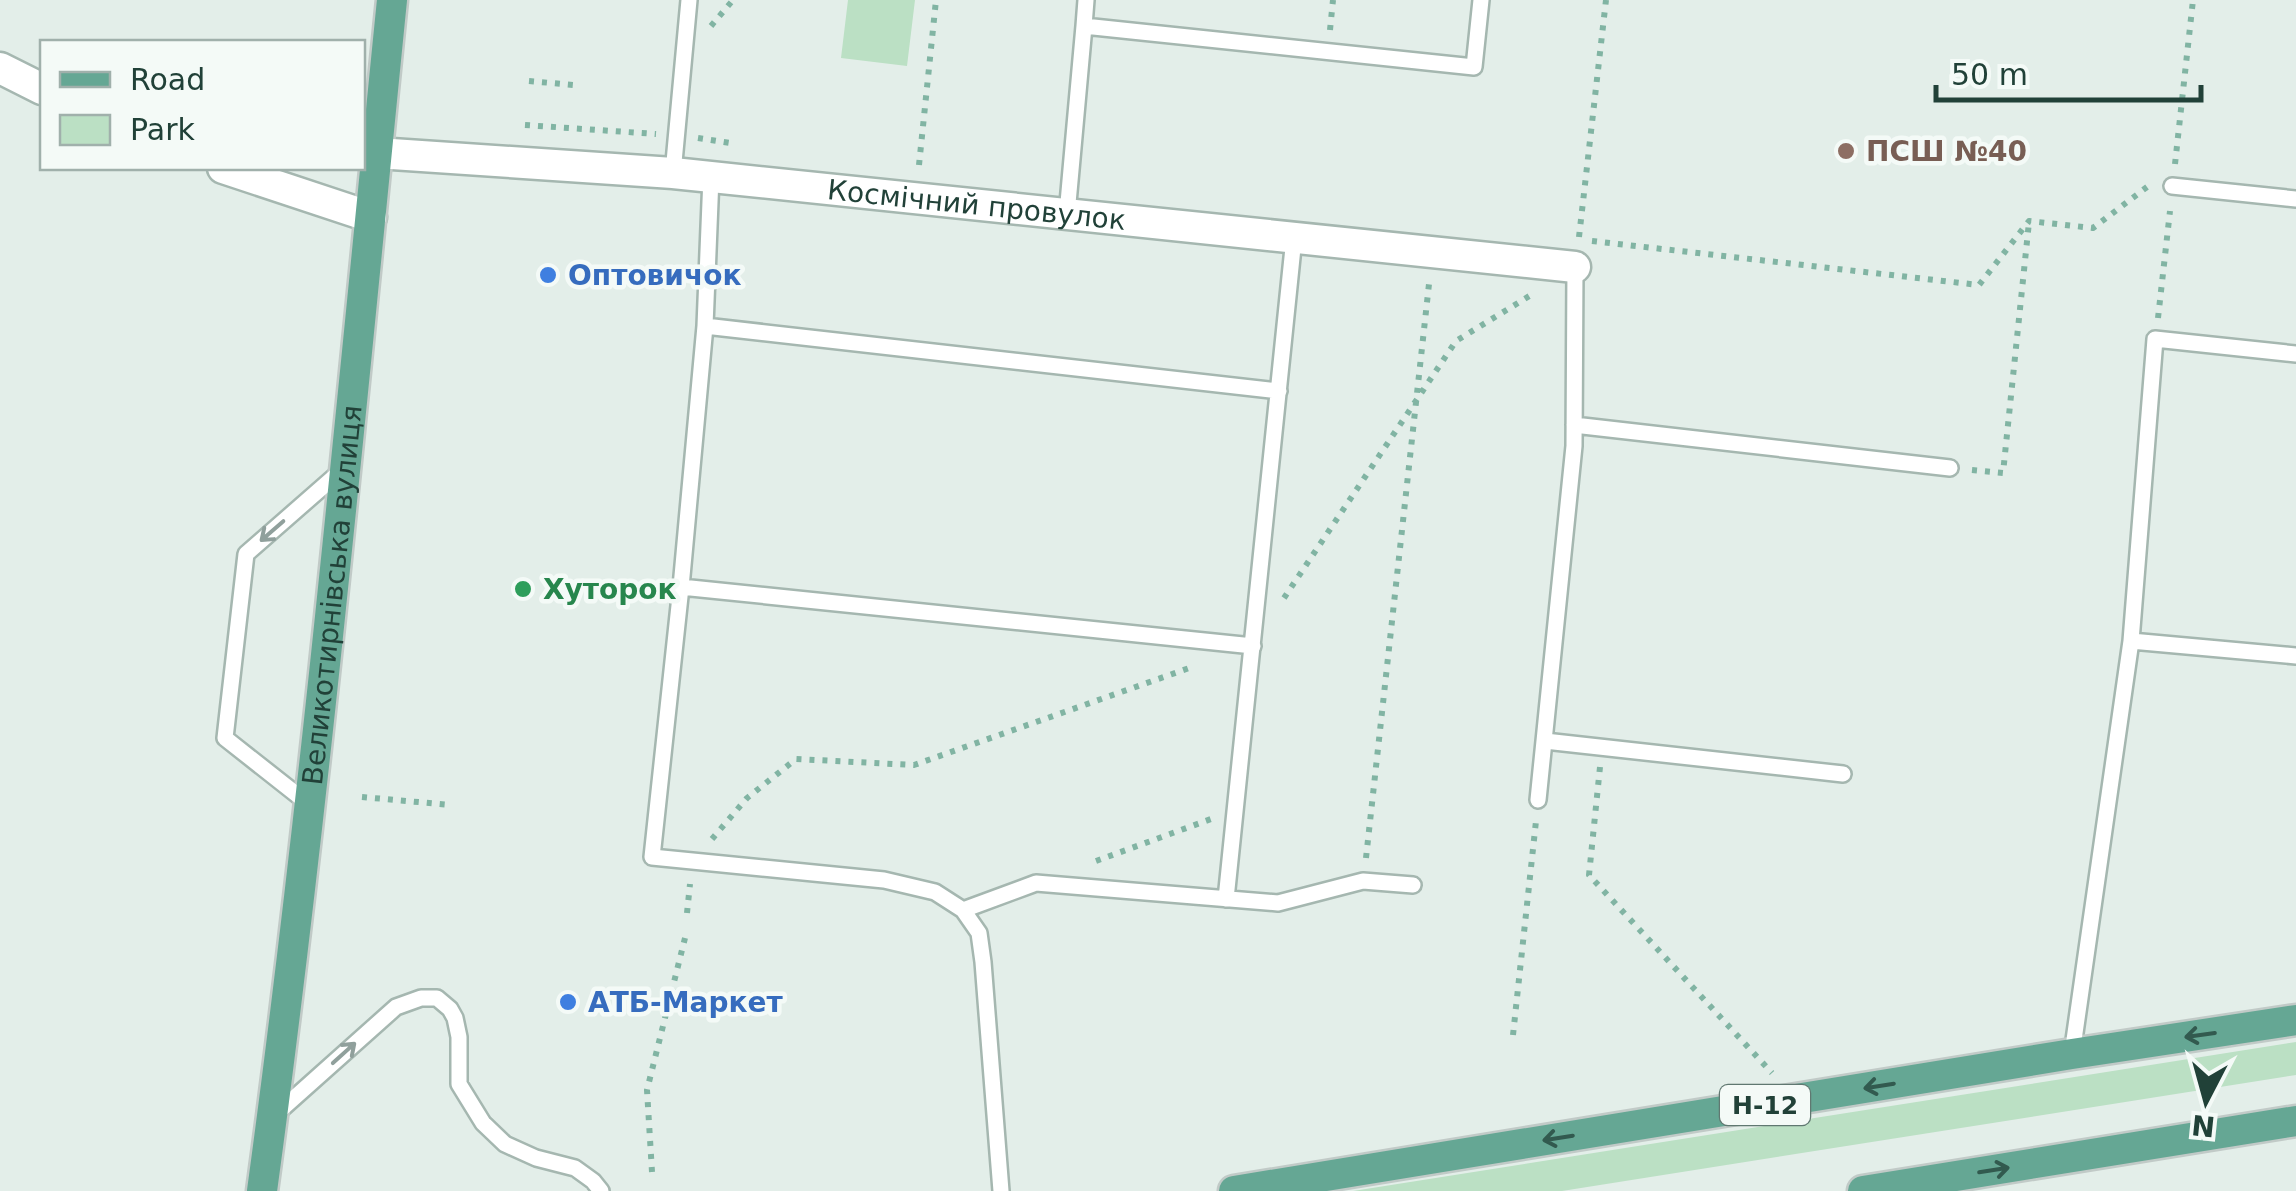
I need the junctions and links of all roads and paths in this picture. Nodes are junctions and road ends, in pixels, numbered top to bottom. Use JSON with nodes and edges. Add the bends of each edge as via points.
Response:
{"nodes":[{"id":1,"x":392,"y":0,"type":"edge"},
{"id":2,"x":689,"y":0,"type":"edge"},
{"id":3,"x":936,"y":0,"type":"edge"},
{"id":4,"x":1086,"y":0,"type":"edge"},
{"id":5,"x":1482,"y":0,"type":"edge"},
{"id":6,"x":1606,"y":0,"type":"edge"},
{"id":7,"x":1084,"y":26,"type":"junction"},
{"id":8,"x":0,"y":68,"type":"edge"},
{"id":9,"x":530,"y":81,"type":"dead end"},
{"id":10,"x":572,"y":85,"type":"dead end"},
{"id":11,"x":40,"y":88,"type":"edge"},
{"id":12,"x":525,"y":125,"type":"dead end"},
{"id":13,"x":663,"y":134,"type":"dead end"},
{"id":14,"x":377,"y":153,"type":"junction"},
{"id":15,"x":918,"y":166,"type":"dead end"},
{"id":16,"x":229,"y":170,"type":"edge"},
{"id":17,"x":674,"y":173,"type":"junction"},
{"id":18,"x":711,"y":177,"type":"junction"},
{"id":19,"x":2172,"y":186,"type":"joint"},
{"id":20,"x":2296,"y":199,"type":"edge"},
{"id":21,"x":1067,"y":214,"type":"junction"},
{"id":22,"x":370,"y":218,"type":"junction"},
{"id":23,"x":2029,"y":221,"type":"dead end"},
{"id":24,"x":2050,"y":224,"type":"dead end"},
{"id":25,"x":1294,"y":238,"type":"junction"},
{"id":26,"x":1432,"y":252,"type":"junction"},
{"id":27,"x":1575,"y":267,"type":"junction"},
{"id":28,"x":705,"y":326,"type":"junction"},
{"id":29,"x":2296,"y":354,"type":"edge"},
{"id":30,"x":1278,"y":390,"type":"junction"},
{"id":31,"x":1417,"y":398,"type":"junction"},
{"id":32,"x":1574,"y":424,"type":"junction"},
{"id":33,"x":345,"y":467,"type":"junction"},
{"id":34,"x":1950,"y":468,"type":"joint"},
{"id":35,"x":681,"y":587,"type":"junction"},
{"id":36,"x":2132,"y":641,"type":"junction"},
{"id":37,"x":1252,"y":646,"type":"junction"},
{"id":38,"x":2296,"y":656,"type":"edge"},
{"id":39,"x":1196,"y":666,"type":"dead end"},
{"id":40,"x":1544,"y":741,"type":"junction"},
{"id":41,"x":1602,"y":747,"type":"junction"},
{"id":42,"x":1843,"y":774,"type":"dead end"},
{"id":43,"x":362,"y":798,"type":"dead end"},
{"id":44,"x":1538,"y":800,"type":"joint"},
{"id":45,"x":311,"y":806,"type":"junction"},
{"id":46,"x":450,"y":806,"type":"dead end"},
{"id":47,"x":1236,"y":810,"type":"junction"},
{"id":48,"x":692,"y":862,"type":"junction"},
{"id":49,"x":1090,"y":863,"type":"dead end"},
{"id":50,"x":1363,"y":881,"type":"junction"},
{"id":51,"x":1413,"y":885,"type":"dead end"},
{"id":52,"x":1226,"y":899,"type":"junction"},
{"id":53,"x":963,"y":910,"type":"junction"},
{"id":54,"x":685,"y":938,"type":"dead end"},
{"id":55,"x":2296,"y":1020,"type":"edge"},
{"id":56,"x":1512,"y":1035,"type":"dead end"},
{"id":57,"x":2072,"y":1054,"type":"junction"},
{"id":58,"x":1797,"y":1099,"type":"junction"},
{"id":59,"x":272,"y":1118,"type":"junction"},
{"id":60,"x":2296,"y":1122,"type":"edge"},
{"id":61,"x":652,"y":1172,"type":"dead end"},
{"id":62,"x":262,"y":1191,"type":"edge"},
{"id":63,"x":601,"y":1191,"type":"edge"},
{"id":64,"x":1002,"y":1191,"type":"edge"},
{"id":65,"x":1234,"y":1191,"type":"edge"},
{"id":66,"x":1863,"y":1191,"type":"edge"}],
"edges":[{"from":1,"to":14,"type":"main road","name":"Великотирнівська вулиця"},
{"from":2,"to":17,"type":"lane"},
{"from":3,"to":15,"type":"path"},
{"from":4,"to":7,"type":"lane"},
{"from":5,"to":7,"type":"lane","via":[[1474,67]]},
{"from":6,"to":27,"type":"path"},
{"from":7,"to":21,"type":"lane"},
{"from":8,"to":11,"type":"street"},
{"from":9,"to":10,"type":"path"},
{"from":12,"to":13,"type":"path"},
{"from":14,"to":17,"type":"street","name":"Космічний провулок"},
{"from":14,"to":22,"type":"main road","name":"Великотирнівська вулиця"},
{"from":16,"to":22,"type":"street"},
{"from":17,"to":18,"type":"street","name":"Космічний провулок"},
{"from":18,"to":21,"type":"street","name":"Космічний провулок"},
{"from":18,"to":28,"type":"lane"},
{"from":19,"to":20,"type":"lane"},
{"from":19,"to":24,"type":"path","via":[[2152,184],[2093,228]]},
{"from":21,"to":25,"type":"street","name":"Космічний провулок"},
{"from":22,"to":33,"type":"main road","name":"Великотирнівська вулиця"},
{"from":23,"to":34,"type":"path","via":[[2003,473]]},
{"from":25,"to":26,"type":"street","name":"Космічний провулок"},
{"from":25,"to":30,"type":"lane"},
{"from":26,"to":27,"type":"street","name":"Космічний провулок"},
{"from":26,"to":31,"type":"path"},
{"from":27,"to":31,"type":"path","via":[[1456,341]]},
{"from":27,"to":32,"type":"lane"},
{"from":28,"to":30,"type":"lane"},
{"from":28,"to":35,"type":"lane"},
{"from":29,"to":36,"type":"lane","via":[[2156,339]]},
{"from":30,"to":37,"type":"lane"},
{"from":31,"to":37,"type":"path"},
{"from":31,"to":50,"type":"path"},
{"from":32,"to":34,"type":"lane"},
{"from":32,"to":40,"type":"lane"},
{"from":33,"to":45,"type":"main road","name":"Великотирнівська вулиця"},
{"from":33,"to":45,"type":"lane","one_way":true,"via":[[246,554],[224,738]]},
{"from":35,"to":37,"type":"lane"},
{"from":35,"to":48,"type":"lane","via":[[652,858]]},
{"from":36,"to":38,"type":"lane"},
{"from":36,"to":57,"type":"lane"},
{"from":37,"to":47,"type":"lane"},
{"from":39,"to":48,"type":"path","via":[[914,765],[796,759],[747,798]]},
{"from":40,"to":41,"type":"lane"},
{"from":40,"to":44,"type":"lane"},
{"from":41,"to":42,"type":"lane"},
{"from":41,"to":58,"type":"path","via":[[1589,875]]},
{"from":43,"to":46,"type":"path"},
{"from":44,"to":56,"type":"path"},
{"from":45,"to":59,"type":"main road","name":"Великотирнівська вулиця"},
{"from":47,"to":49,"type":"path"},
{"from":47,"to":52,"type":"lane"},
{"from":48,"to":53,"type":"lane","via":[[884,880],[935,892]]},
{"from":50,"to":51,"type":"lane"},
{"from":50,"to":52,"type":"lane","via":[[1278,903]]},
{"from":52,"to":53,"type":"lane","via":[[1036,883]]},
{"from":53,"to":64,"type":"lane","via":[[978,933],[983,962]]},
{"from":54,"to":61,"type":"path","via":[[647,1090]]},
{"from":55,"to":57,"type":"main road","number":"Н-12","one_way":true},
{"from":57,"to":58,"type":"main road","number":"Н-12","one_way":true},
{"from":58,"to":65,"type":"main road","number":"Н-12","one_way":true},
{"from":59,"to":62,"type":"main road","name":"Великотирнівська вулиця"},
{"from":59,"to":63,"type":"lane","one_way":true,"via":[[396,1007],[429,996],[455,1018],[459,1084],[494,1136],[515,1150],[575,1168]]},
{"from":66,"to":60,"type":"main road","one_way":true}]}
